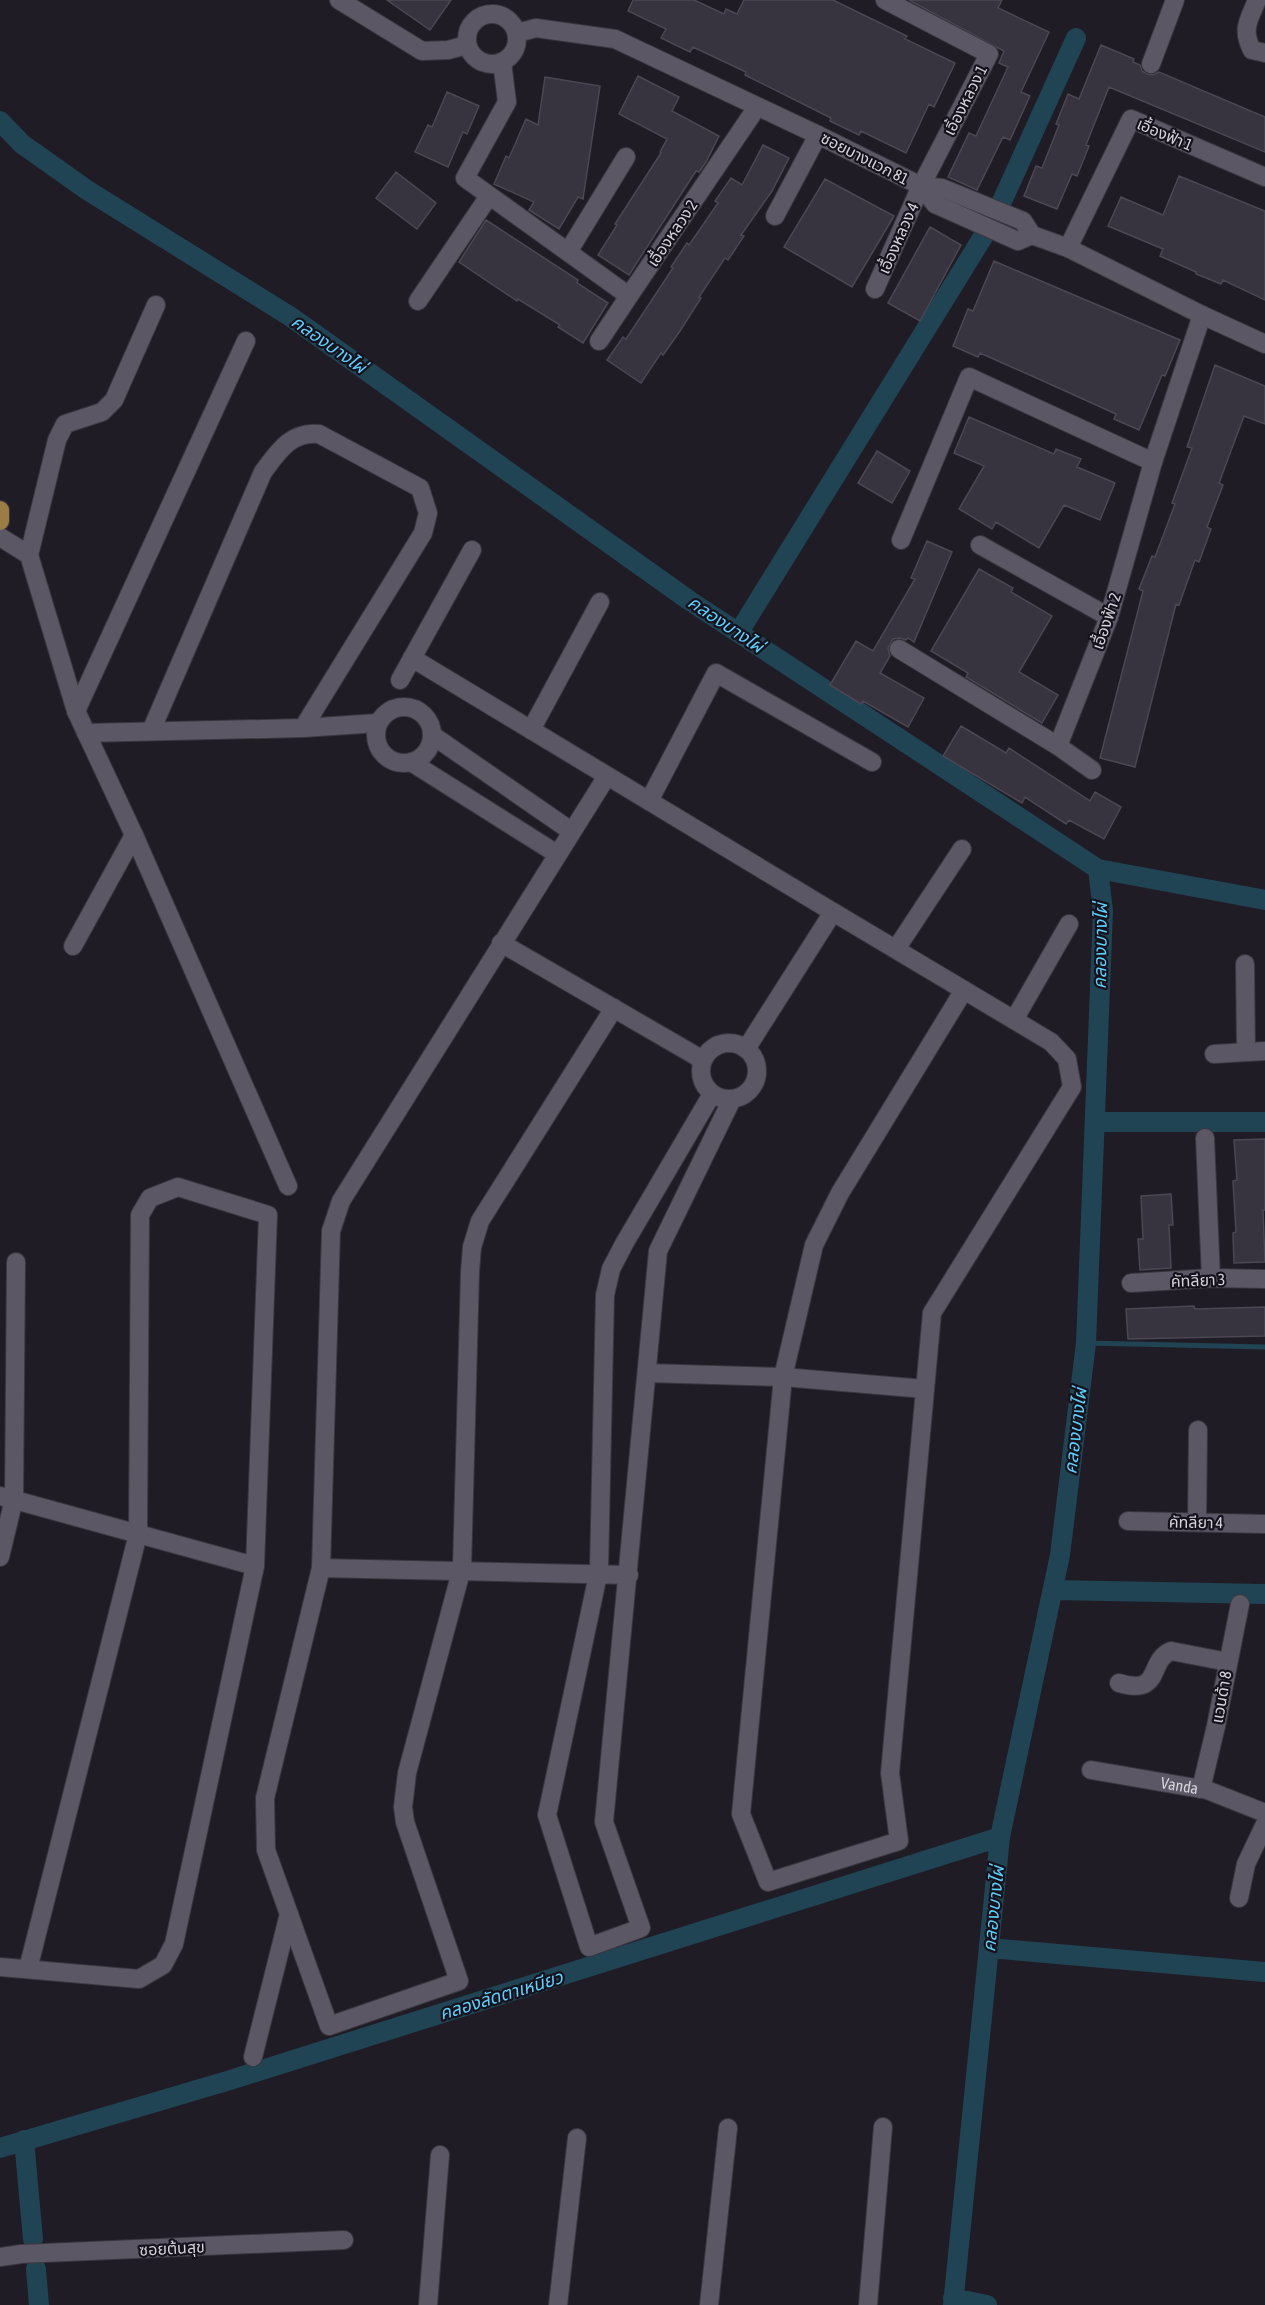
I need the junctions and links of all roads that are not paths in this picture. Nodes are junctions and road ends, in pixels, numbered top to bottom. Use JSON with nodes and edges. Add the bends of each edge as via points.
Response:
{"nodes":[{"id":1,"x":339,"y":0,"type":"edge"},
{"id":2,"x":885,"y":0,"type":"edge"},
{"id":3,"x":1175,"y":0,"type":"edge"},
{"id":4,"x":1257,"y":0,"type":"edge"},
{"id":5,"x":485,"y":7,"type":"edge"},
{"id":6,"x":517,"y":33,"type":"junction"},
{"id":7,"x":467,"y":45,"type":"junction"},
{"id":8,"x":1265,"y":53,"type":"edge"},
{"id":9,"x":502,"y":62,"type":"junction"},
{"id":10,"x":1151,"y":64,"type":"dead end"},
{"id":11,"x":757,"y":107,"type":"junction"},
{"id":12,"x":818,"y":135,"type":"junction"},
{"id":13,"x":626,"y":157,"type":"dead end"},
{"id":14,"x":1265,"y":177,"type":"edge"},
{"id":15,"x":921,"y":186,"type":"junction"},
{"id":16,"x":489,"y":196,"type":"junction"},
{"id":17,"x":775,"y":216,"type":"dead end"},
{"id":18,"x":1068,"y":248,"type":"junction"},
{"id":19,"x":568,"y":252,"type":"junction"},
{"id":20,"x":874,"y":289,"type":"dead end"},
{"id":21,"x":629,"y":296,"type":"junction"},
{"id":22,"x":418,"y":301,"type":"dead end"},
{"id":23,"x":156,"y":305,"type":"dead end"},
{"id":24,"x":1202,"y":315,"type":"junction"},
{"id":25,"x":246,"y":341,"type":"dead end"},
{"id":26,"x":598,"y":341,"type":"dead end"},
{"id":27,"x":1265,"y":344,"type":"edge"},
{"id":28,"x":1153,"y":462,"type":"junction"},
{"id":29,"x":0,"y":510,"type":"edge"},
{"id":30,"x":0,"y":521,"type":"edge"},
{"id":31,"x":0,"y":537,"type":"edge"},
{"id":32,"x":901,"y":540,"type":"dead end"},
{"id":33,"x":980,"y":545,"type":"dead end"},
{"id":34,"x":472,"y":550,"type":"dead end"},
{"id":35,"x":29,"y":555,"type":"junction"},
{"id":36,"x":600,"y":602,"type":"dead end"},
{"id":37,"x":1109,"y":617,"type":"junction"},
{"id":38,"x":899,"y":649,"type":"dead end"},
{"id":39,"x":412,"y":658,"type":"junction"},
{"id":40,"x":400,"y":680,"type":"dead end"},
{"id":41,"x":76,"y":711,"type":"junction"},
{"id":42,"x":378,"y":723,"type":"junction"},
{"id":43,"x":303,"y":728,"type":"junction"},
{"id":44,"x":531,"y":730,"type":"junction"},
{"id":45,"x":151,"y":731,"type":"junction"},
{"id":46,"x":86,"y":733,"type":"junction"},
{"id":47,"x":432,"y":735,"type":"junction"},
{"id":48,"x":1058,"y":746,"type":"junction"},
{"id":49,"x":411,"y":762,"type":"junction"},
{"id":50,"x":872,"y":762,"type":"dead end"},
{"id":51,"x":1092,"y":770,"type":"dead end"},
{"id":52,"x":607,"y":776,"type":"junction"},
{"id":53,"x":649,"y":801,"type":"junction"},
{"id":54,"x":571,"y":831,"type":"junction"},
{"id":55,"x":134,"y":835,"type":"junction"},
{"id":56,"x":962,"y":849,"type":"dead end"},
{"id":57,"x":557,"y":854,"type":"junction"},
{"id":58,"x":833,"y":912,"type":"junction"},
{"id":59,"x":1069,"y":924,"type":"dead end"},
{"id":60,"x":501,"y":943,"type":"junction"},
{"id":61,"x":73,"y":946,"type":"dead end"},
{"id":62,"x":896,"y":949,"type":"junction"},
{"id":63,"x":1245,"y":964,"type":"dead end"},
{"id":64,"x":964,"y":990,"type":"junction"},
{"id":65,"x":614,"y":1008,"type":"junction"},
{"id":66,"x":1014,"y":1020,"type":"junction"},
{"id":67,"x":746,"y":1049,"type":"junction"},
{"id":68,"x":1265,"y":1051,"type":"edge"},
{"id":69,"x":1246,"y":1052,"type":"junction"},
{"id":70,"x":1214,"y":1054,"type":"dead end"},
{"id":71,"x":703,"y":1059,"type":"junction"},
{"id":72,"x":711,"y":1094,"type":"junction"},
{"id":73,"x":732,"y":1099,"type":"junction"},
{"id":74,"x":1205,"y":1138,"type":"dead end"},
{"id":75,"x":288,"y":1186,"type":"dead end"},
{"id":76,"x":16,"y":1262,"type":"dead end"},
{"id":77,"x":1211,"y":1278,"type":"junction"},
{"id":78,"x":1265,"y":1279,"type":"edge"},
{"id":79,"x":1131,"y":1283,"type":"dead end"},
{"id":80,"x":647,"y":1373,"type":"junction"},
{"id":81,"x":783,"y":1377,"type":"junction"},
{"id":82,"x":925,"y":1389,"type":"junction"},
{"id":83,"x":1198,"y":1430,"type":"dead end"},
{"id":84,"x":7,"y":1498,"type":"edge"},
{"id":85,"x":1128,"y":1521,"type":"dead end"},
{"id":86,"x":1197,"y":1522,"type":"junction"},
{"id":87,"x":1265,"y":1524,"type":"edge"},
{"id":88,"x":138,"y":1534,"type":"junction"},
{"id":89,"x":0,"y":1557,"type":"edge"},
{"id":90,"x":255,"y":1566,"type":"junction"},
{"id":91,"x":321,"y":1568,"type":"junction"},
{"id":92,"x":461,"y":1571,"type":"junction"},
{"id":93,"x":598,"y":1574,"type":"junction"},
{"id":94,"x":629,"y":1575,"type":"junction"},
{"id":95,"x":1240,"y":1604,"type":"dead end"},
{"id":96,"x":1228,"y":1662,"type":"junction"},
{"id":97,"x":1119,"y":1683,"type":"dead end"},
{"id":98,"x":1091,"y":1770,"type":"dead end"},
{"id":99,"x":1201,"y":1789,"type":"junction"},
{"id":100,"x":1265,"y":1813,"type":"edge"},
{"id":101,"x":1265,"y":1824,"type":"edge"},
{"id":102,"x":1239,"y":1898,"type":"dead end"},
{"id":103,"x":289,"y":1914,"type":"junction"},
{"id":104,"x":0,"y":1967,"type":"edge"},
{"id":105,"x":28,"y":1969,"type":"junction"},
{"id":106,"x":253,"y":2057,"type":"dead end"},
{"id":107,"x":883,"y":2127,"type":"dead end"},
{"id":108,"x":728,"y":2128,"type":"dead end"},
{"id":109,"x":578,"y":2138,"type":"dead end"},
{"id":110,"x":440,"y":2155,"type":"dead end"},
{"id":111,"x":344,"y":2240,"type":"dead end"},
{"id":112,"x":0,"y":2258,"type":"edge"},
{"id":113,"x":428,"y":2305,"type":"edge"},
{"id":114,"x":558,"y":2305,"type":"edge"},
{"id":115,"x":709,"y":2305,"type":"edge"},
{"id":116,"x":868,"y":2305,"type":"edge"}],
"edges":[{"from":1,"to":7,"type":"street","via":[[422,51]]},
{"from":2,"to":15,"type":"street","name":"เอิ้องหลวง 1","via":[[989,54]]},
{"from":3,"to":10,"type":"street"},
{"from":4,"to":8,"type":"street","via":[[1246,38],[1252,50]]},
{"from":5,"to":6,"type":"street","via":[[509,20]]},
{"from":5,"to":7,"type":"street","via":[[468,29]]},
{"from":6,"to":9,"type":"street","via":[[514,50]]},
{"from":6,"to":11,"type":"street","name":"ซอยบางแวก 81","via":[[537,28],[615,39]]},
{"from":7,"to":9,"type":"street","via":[[477,59]]},
{"from":9,"to":16,"type":"street","via":[[507,102],[465,178]]},
{"from":11,"to":12,"type":"street","name":"ซอยบางแวก 81"},
{"from":11,"to":21,"type":"street","name":"เอื้องหลวง 2"},
{"from":12,"to":15,"type":"street","name":"ซอยบางแวก 81"},
{"from":12,"to":17,"type":"street"},
{"from":13,"to":19,"type":"street"},
{"from":14,"to":18,"type":"street","name":"เอื้องฟ้า 1","via":[[1131,119]]},
{"from":15,"to":18,"type":"street","via":[[1024,233]]},
{"from":15,"to":20,"type":"street","name":"เอื้องหลวง 4"},
{"from":16,"to":19,"type":"street"},
{"from":16,"to":22,"type":"street"},
{"from":18,"to":24,"type":"street"},
{"from":19,"to":21,"type":"street"},
{"from":21,"to":26,"type":"street","name":"เอื้องหลวง 2"},
{"from":23,"to":35,"type":"street","via":[[114,400],[102,412],[65,424],[57,440]]},
{"from":24,"to":27,"type":"street"},
{"from":24,"to":28,"type":"street","name":"เอื้องฟ้า 2"},
{"from":25,"to":41,"type":"street"},
{"from":28,"to":32,"type":"street","via":[[969,376]]},
{"from":28,"to":37,"type":"street","name":"เอื้องฟ้า 2"},
{"from":29,"to":30,"type":"main road"},
{"from":31,"to":35,"type":"street"},
{"from":33,"to":37,"type":"street"},
{"from":34,"to":39,"type":"street"},
{"from":35,"to":41,"type":"street"},
{"from":36,"to":44,"type":"street"},
{"from":37,"to":48,"type":"street","name":"เอื้องฟ้า 2"},
{"from":38,"to":48,"type":"street"},
{"from":39,"to":40,"type":"street"},
{"from":39,"to":44,"type":"street"},
{"from":41,"to":46,"type":"street"},
{"from":42,"to":43,"type":"street"},
{"from":42,"to":47,"type":"street","via":[[391,709],[410,707],[426,717]]},
{"from":42,"to":49,"type":"street","via":[[376,741],[380,750],[393,761]]},
{"from":43,"to":45,"type":"street"},
{"from":43,"to":45,"type":"street","via":[[423,532],[428,513],[420,488],[319,434],[307,433],[290,440],[264,472]]},
{"from":44,"to":52,"type":"street"},
{"from":45,"to":46,"type":"street"},
{"from":46,"to":55,"type":"street"},
{"from":47,"to":49,"type":"street","via":[[426,752]]},
{"from":47,"to":54,"type":"street"},
{"from":48,"to":51,"type":"street"},
{"from":49,"to":57,"type":"street"},
{"from":50,"to":53,"type":"street","via":[[716,673]]},
{"from":52,"to":53,"type":"street"},
{"from":52,"to":54,"type":"street"},
{"from":53,"to":58,"type":"street"},
{"from":54,"to":57,"type":"street"},
{"from":55,"to":61,"type":"street"},
{"from":55,"to":75,"type":"street"},
{"from":56,"to":62,"type":"street"},
{"from":57,"to":60,"type":"street"},
{"from":58,"to":62,"type":"street"},
{"from":58,"to":67,"type":"street"},
{"from":59,"to":66,"type":"street"},
{"from":60,"to":65,"type":"street"},
{"from":60,"to":91,"type":"street","via":[[341,1201],[331,1231]]},
{"from":62,"to":64,"type":"street"},
{"from":63,"to":69,"type":"street"},
{"from":64,"to":66,"type":"street"},
{"from":64,"to":81,"type":"street","via":[[840,1193],[814,1245]]},
{"from":65,"to":71,"type":"street"},
{"from":65,"to":92,"type":"street","via":[[480,1221],[472,1247]]},
{"from":66,"to":82,"type":"street","via":[[1051,1042],[1067,1059],[1072,1087],[932,1313]]},
{"from":67,"to":71,"type":"street","via":[[722,1044]]},
{"from":67,"to":73,"type":"street","via":[[757,1074],[749,1091]]},
{"from":68,"to":69,"type":"street"},
{"from":69,"to":70,"type":"street"},
{"from":71,"to":72,"type":"street","via":[[702,1078]]},
{"from":72,"to":73,"type":"street"},
{"from":72,"to":93,"type":"street","via":[[611,1269],[605,1295]]},
{"from":73,"to":80,"type":"street","via":[[658,1251]]},
{"from":74,"to":77,"type":"street"},
{"from":76,"to":84,"type":"street"},
{"from":77,"to":78,"type":"street","name":"คัทลียา 3"},
{"from":77,"to":79,"type":"street","name":"คัทลียา 3"},
{"from":80,"to":81,"type":"street"},
{"from":80,"to":94,"type":"street"},
{"from":81,"to":82,"type":"street"},
{"from":81,"to":82,"type":"street","via":[[741,1814],[768,1882],[900,1841],[890,1773]]},
{"from":83,"to":86,"type":"street"},
{"from":84,"to":88,"type":"street"},
{"from":84,"to":89,"type":"street"},
{"from":85,"to":86,"type":"street","name":"คัทลียา 4"},
{"from":86,"to":87,"type":"street","name":"คัทลียา 4"},
{"from":88,"to":90,"type":"street"},
{"from":88,"to":90,"type":"street","via":[[140,1215],[150,1198],[178,1187],[268,1215]]},
{"from":88,"to":105,"type":"street"},
{"from":90,"to":105,"type":"street","via":[[174,1944],[163,1965],[139,1979]]},
{"from":91,"to":92,"type":"street"},
{"from":91,"to":103,"type":"street","via":[[264,1798],[266,1850]]},
{"from":92,"to":93,"type":"street"},
{"from":92,"to":103,"type":"street","via":[[407,1773],[403,1807],[459,1981],[329,2026]]},
{"from":93,"to":94,"type":"street"},
{"from":93,"to":94,"type":"street","via":[[547,1815],[589,1947],[641,1928],[604,1822]]},
{"from":95,"to":96,"type":"street","name":"แวนด้า 8"},
{"from":96,"to":97,"type":"street","via":[[1171,1651],[1148,1683],[1135,1688]]},
{"from":96,"to":99,"type":"street","name":"แวนด้า 8"},
{"from":98,"to":99,"type":"street","name":"Vanda"},
{"from":99,"to":100,"type":"street","name":"Vanda"},
{"from":101,"to":102,"type":"street","via":[[1246,1864]]},
{"from":103,"to":106,"type":"street"},
{"from":104,"to":105,"type":"street"},
{"from":107,"to":116,"type":"street"},
{"from":108,"to":115,"type":"street"},
{"from":109,"to":114,"type":"street"},
{"from":110,"to":113,"type":"street"},
{"from":111,"to":112,"type":"street","name":"ซอยต้นสุข"}]}
